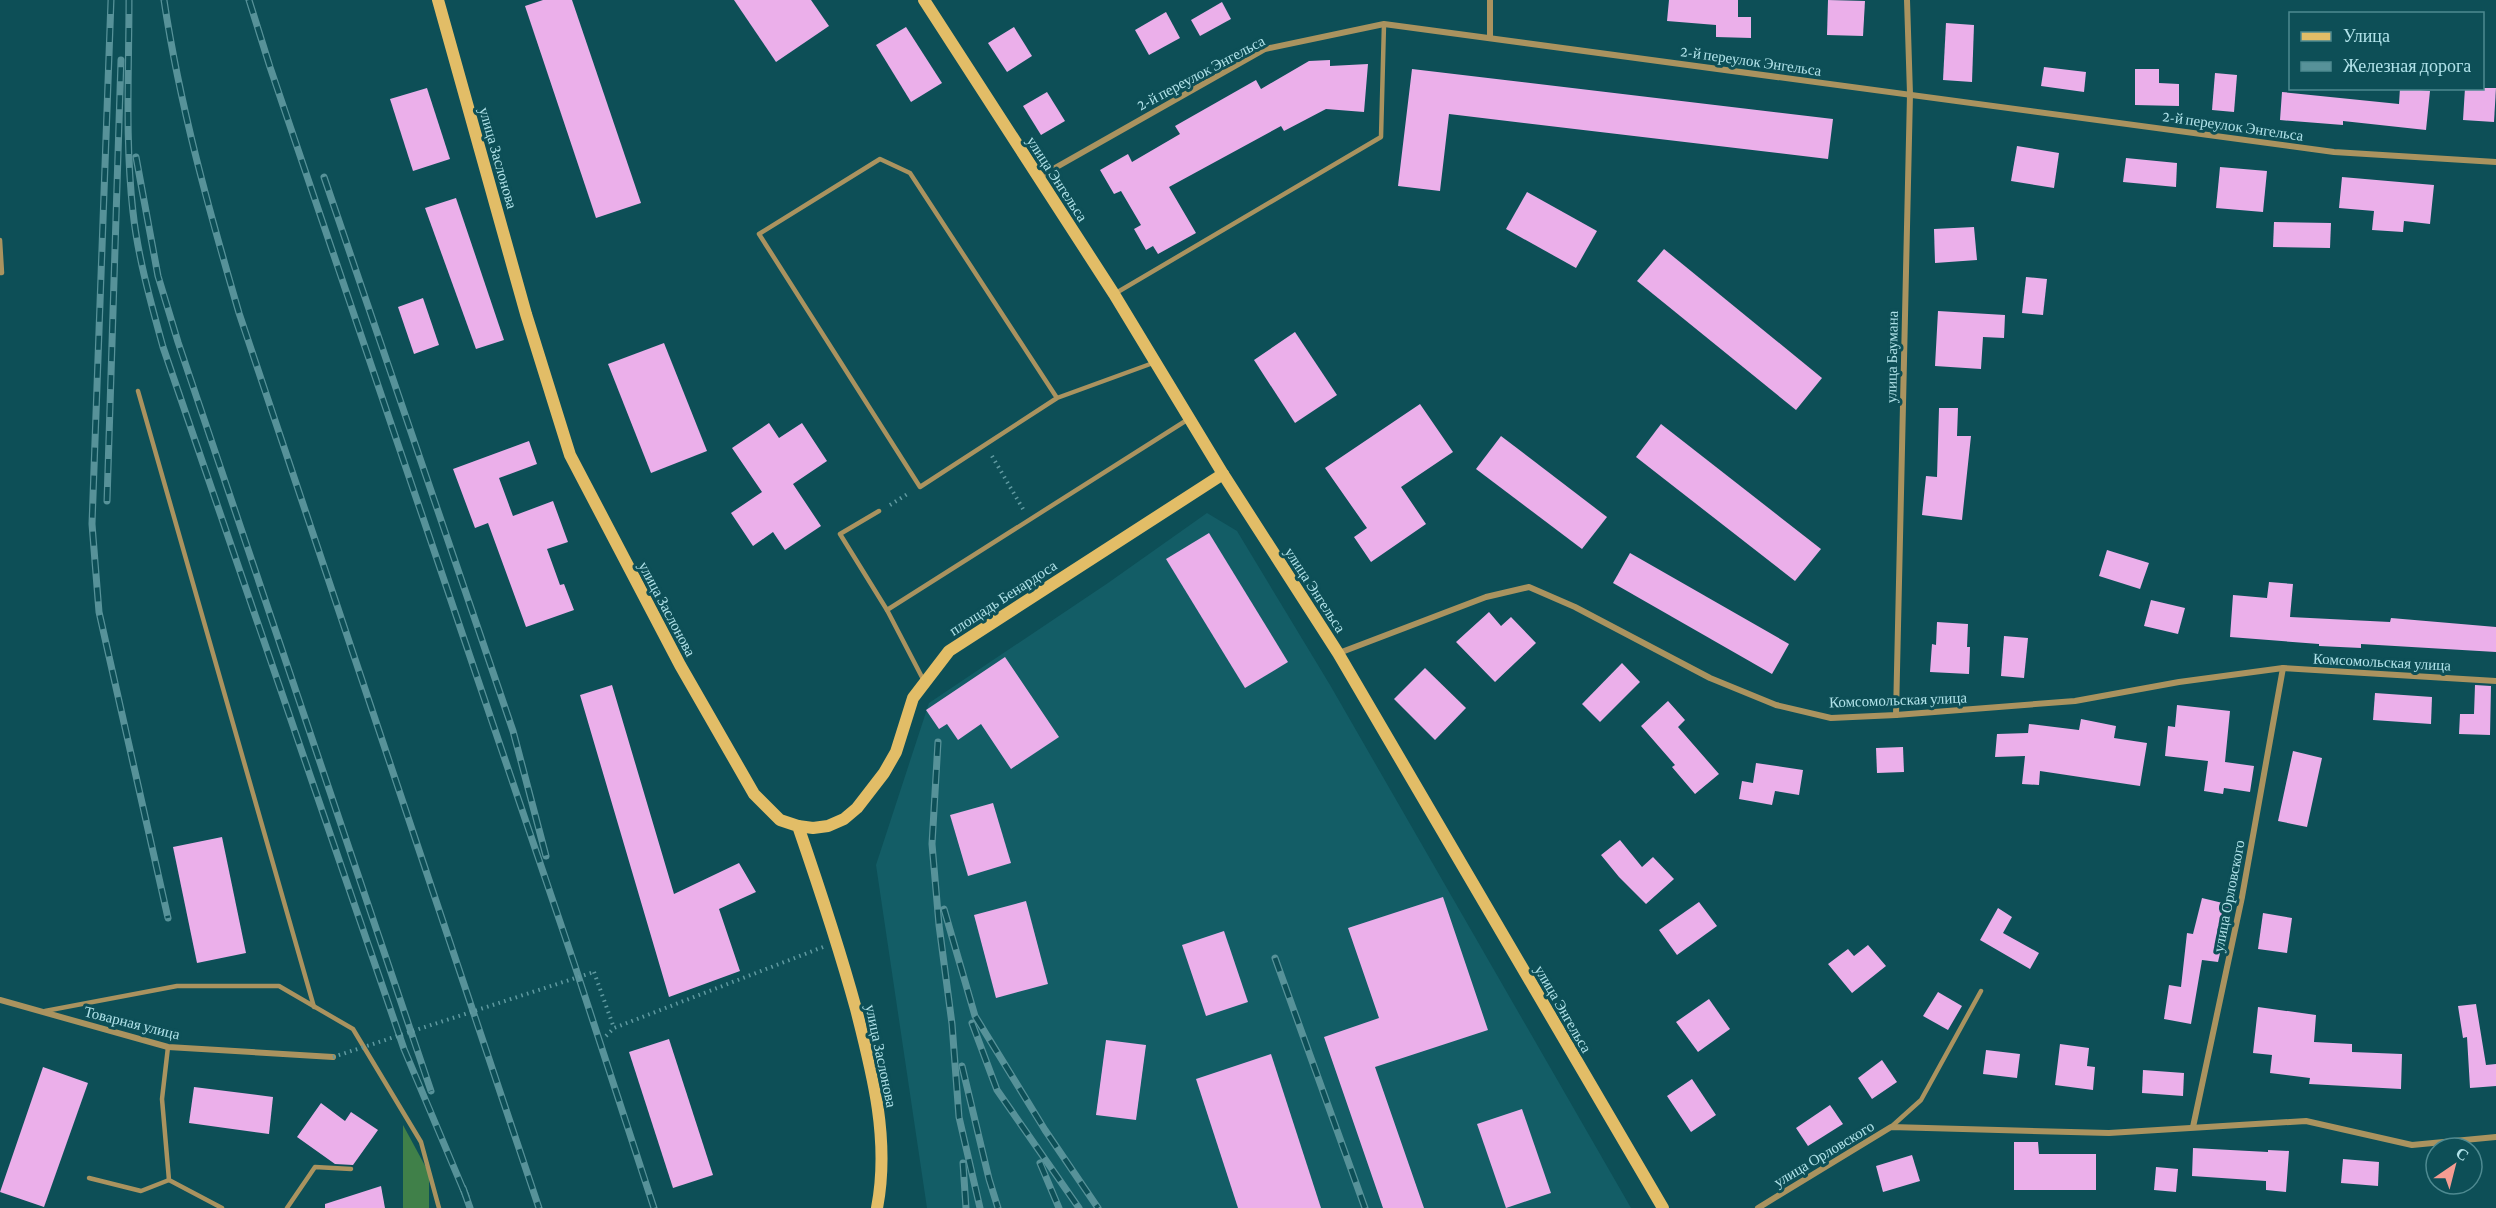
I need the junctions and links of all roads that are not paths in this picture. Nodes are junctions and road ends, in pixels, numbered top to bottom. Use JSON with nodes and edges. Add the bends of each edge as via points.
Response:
{"nodes":[{"id":1,"x":438,"y":0,"type":"edge"},
{"id":2,"x":924,"y":0,"type":"edge"},
{"id":3,"x":1490,"y":0,"type":"edge"},
{"id":4,"x":1907,"y":0,"type":"edge"},
{"id":5,"x":1384,"y":24,"type":"junction"},
{"id":6,"x":1490,"y":38,"type":"junction"},
{"id":7,"x":1910,"y":94,"type":"junction"},
{"id":8,"x":2496,"y":162,"type":"edge"},
{"id":9,"x":1037,"y":178,"type":"junction"},
{"id":10,"x":0,"y":240,"type":"edge"},
{"id":11,"x":0,"y":273,"type":"edge"},
{"id":12,"x":1114,"y":294,"type":"junction"},
{"id":13,"x":1155,"y":362,"type":"junction"},
{"id":14,"x":138,"y":391,"type":"dead end"},
{"id":15,"x":1057,"y":398,"type":"junction"},
{"id":16,"x":1190,"y":419,"type":"junction"},
{"id":17,"x":1223,"y":474,"type":"junction"},
{"id":18,"x":879,"y":511,"type":"road end"},
{"id":19,"x":887,"y":610,"type":"junction"},
{"id":20,"x":1338,"y":653,"type":"junction"},
{"id":21,"x":2283,"y":668,"type":"junction"},
{"id":22,"x":924,"y":681,"type":"junction"},
{"id":23,"x":2496,"y":681,"type":"edge"},
{"id":24,"x":1896,"y":715,"type":"junction"},
{"id":25,"x":798,"y":826,"type":"junction"},
{"id":26,"x":1981,"y":991,"type":"dead end"},
{"id":27,"x":0,"y":1000,"type":"edge"},
{"id":28,"x":314,"y":1007,"type":"junction"},
{"id":29,"x":40,"y":1012,"type":"junction"},
{"id":30,"x":168,"y":1047,"type":"junction"},
{"id":31,"x":333,"y":1057,"type":"road end"},
{"id":32,"x":1891,"y":1127,"type":"junction"},
{"id":33,"x":2193,"y":1127,"type":"junction"},
{"id":34,"x":2496,"y":1137,"type":"edge"},
{"id":35,"x":351,"y":1169,"type":"dead end"},
{"id":36,"x":89,"y":1178,"type":"dead end"},
{"id":37,"x":169,"y":1180,"type":"junction"},
{"id":38,"x":222,"y":1208,"type":"edge"},
{"id":39,"x":287,"y":1208,"type":"edge"},
{"id":40,"x":439,"y":1208,"type":"edge"},
{"id":41,"x":877,"y":1208,"type":"edge"},
{"id":42,"x":1663,"y":1208,"type":"edge"},
{"id":43,"x":1758,"y":1208,"type":"edge"}],
"edges":[{"from":1,"to":25,"type":"street","name":"улица Заслонова","via":[[570,455],[680,665],[754,794],[780,820]]},
{"from":2,"to":9,"type":"street","name":"улица Энгельса"},
{"from":3,"to":6,"type":"street"},
{"from":4,"to":7,"type":"street","name":"улица Баумана"},
{"from":5,"to":6,"type":"street","name":"2-й переулок Энгельса"},
{"from":5,"to":9,"type":"street","name":"2-й переулок Энгельса","via":[[1265,49]]},
{"from":5,"to":12,"type":"lane","via":[[1381,137]]},
{"from":6,"to":7,"type":"street","name":"2-й переулок Энгельса"},
{"from":7,"to":8,"type":"street","name":"2-й переулок Энгельса","via":[[2334,152]]},
{"from":7,"to":24,"type":"street","name":"улица Баумана"},
{"from":9,"to":12,"type":"street","name":"улица Энгельса"},
{"from":10,"to":11,"type":"lane"},
{"from":12,"to":13,"type":"street","name":"улица Энгельса"},
{"from":13,"to":15,"type":"lane"},
{"from":13,"to":16,"type":"street","name":"улица Энгельса"},
{"from":14,"to":28,"type":"lane"},
{"from":15,"to":15,"type":"lane","via":[[910,173],[880,159],[759,234],[920,487]]},
{"from":16,"to":17,"type":"street","name":"улица Энгельса"},
{"from":16,"to":19,"type":"lane"},
{"from":17,"to":20,"type":"street","name":"улица Энгельса"},
{"from":17,"to":22,"type":"street","name":"площадь Бенардоса","via":[[969,636],[949,651]]},
{"from":18,"to":19,"type":"lane","via":[[840,534]]},
{"from":19,"to":22,"type":"lane"},
{"from":20,"to":24,"type":"street","name":"Комсомольская улица","via":[[1486,597],[1529,586],[1710,678],[1776,705],[1831,717]]},
{"from":20,"to":42,"type":"street","name":"улица Энгельса"},
{"from":21,"to":23,"type":"street","name":"Комсомольская улица"},
{"from":21,"to":24,"type":"street","name":"Комсомольская улица","via":[[2075,701]]},
{"from":21,"to":33,"type":"street","name":"улица Орловского","via":[[2242,897]]},
{"from":22,"to":25,"type":"street","name":"площадь Бенардоса","via":[[913,698],[896,752],[857,808],[828,826]]},
{"from":25,"to":41,"type":"street","name":"улица Заслонова","via":[[837,941],[876,1095],[883,1163]]},
{"from":26,"to":32,"type":"lane","via":[[1921,1100]]},
{"from":27,"to":29,"type":"street","name":"Товарная улица"},
{"from":28,"to":29,"type":"lane","via":[[279,986],[177,986]]},
{"from":28,"to":40,"type":"lane","via":[[353,1029],[422,1142]]},
{"from":29,"to":30,"type":"street","name":"Товарная улица"},
{"from":30,"to":31,"type":"street","name":"Товарная улица"},
{"from":30,"to":37,"type":"lane","via":[[162,1099]]},
{"from":32,"to":33,"type":"street","name":"улица Орловского","via":[[2109,1133]]},
{"from":32,"to":43,"type":"street","name":"улица Орловского"},
{"from":33,"to":34,"type":"street","name":"улица Орловского","via":[[2306,1121],[2412,1145]]},
{"from":35,"to":39,"type":"lane","via":[[315,1167]]},
{"from":36,"to":37,"type":"lane","via":[[141,1191]]},
{"from":37,"to":38,"type":"lane"}]}
